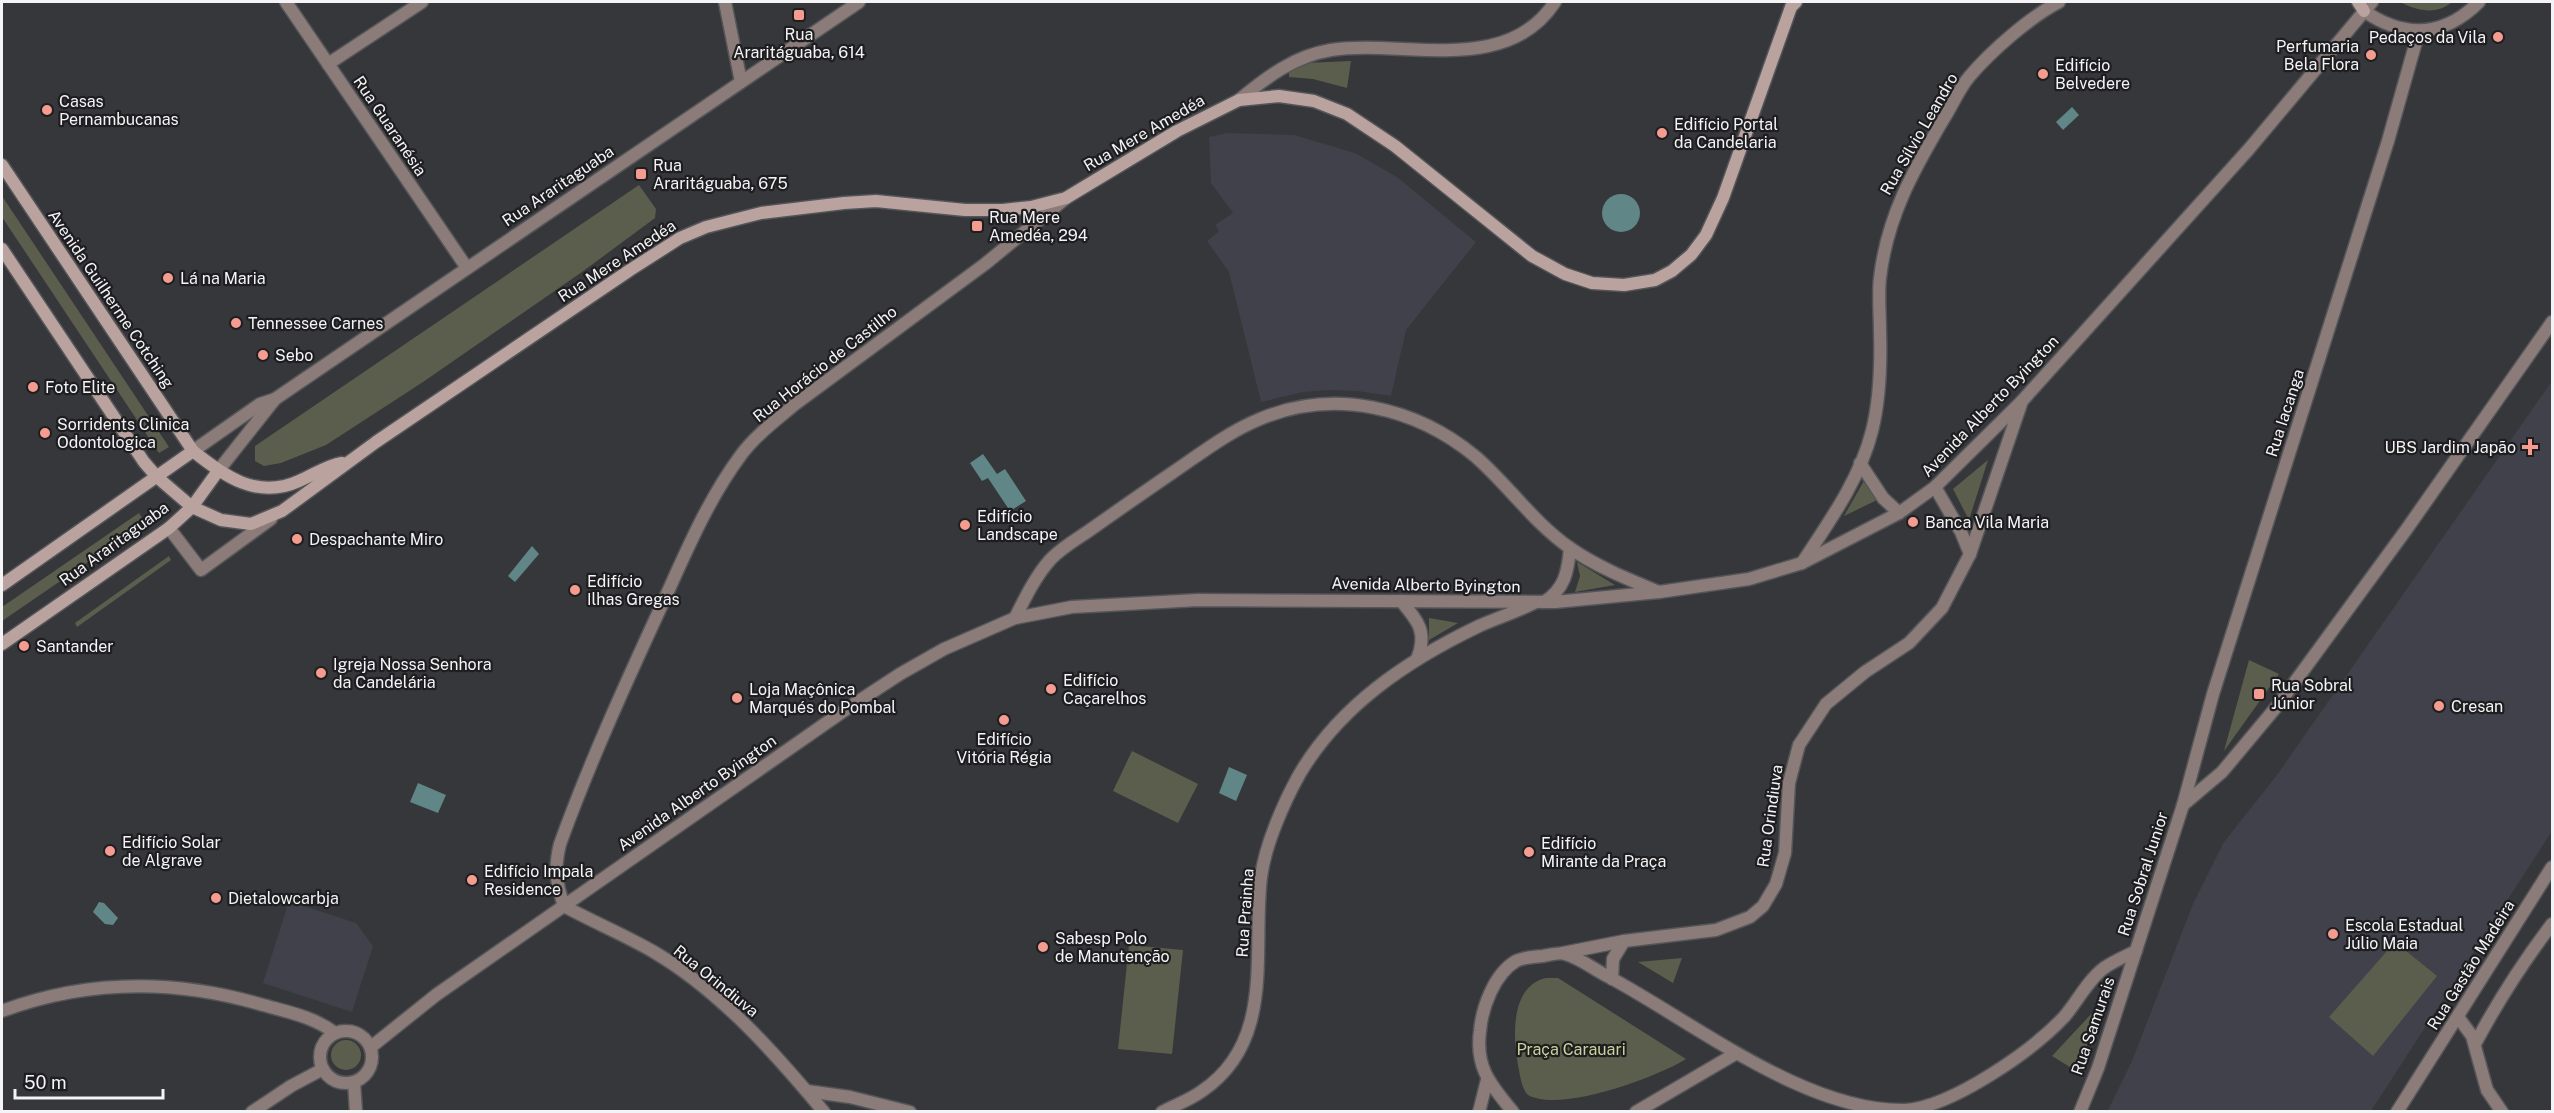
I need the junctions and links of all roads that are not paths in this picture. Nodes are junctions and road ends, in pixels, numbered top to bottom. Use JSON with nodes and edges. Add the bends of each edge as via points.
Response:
{"nodes":[{"id":1,"x":286,"y":2,"type":"edge"},
{"id":2,"x":422,"y":2,"type":"edge"},
{"id":3,"x":725,"y":2,"type":"edge"},
{"id":4,"x":860,"y":2,"type":"edge"},
{"id":5,"x":1553,"y":2,"type":"edge"},
{"id":6,"x":2059,"y":2,"type":"edge"},
{"id":7,"x":2479,"y":2,"type":"edge"},
{"id":8,"x":1793,"y":3,"type":"edge"},
{"id":9,"x":2365,"y":5,"type":"edge"},
{"id":10,"x":2419,"y":31,"type":"junction"},
{"id":11,"x":328,"y":64,"type":"junction"},
{"id":12,"x":741,"y":82,"type":"junction"},
{"id":13,"x":1239,"y":100,"type":"junction"},
{"id":14,"x":2,"y":165,"type":"edge"},
{"id":15,"x":1066,"y":198,"type":"junction"},
{"id":16,"x":2,"y":249,"type":"edge"},
{"id":17,"x":467,"y":268,"type":"junction"},
{"id":18,"x":2553,"y":322,"type":"edge"},
{"id":19,"x":275,"y":399,"type":"junction"},
{"id":20,"x":2022,"y":401,"type":"junction"},
{"id":21,"x":193,"y":451,"type":"junction"},
{"id":22,"x":349,"y":462,"type":"junction"},
{"id":23,"x":1860,"y":463,"type":"junction"},
{"id":24,"x":218,"y":471,"type":"junction"},
{"id":25,"x":157,"y":477,"type":"junction"},
{"id":26,"x":1935,"y":487,"type":"junction"},
{"id":27,"x":192,"y":507,"type":"junction"},
{"id":28,"x":282,"y":511,"type":"junction"},
{"id":29,"x":1899,"y":513,"type":"junction"},
{"id":30,"x":169,"y":528,"type":"junction"},
{"id":31,"x":1570,"y":548,"type":"junction"},
{"id":32,"x":1970,"y":554,"type":"junction"},
{"id":33,"x":1802,"y":563,"type":"junction"},
{"id":34,"x":2,"y":585,"type":"edge"},
{"id":35,"x":1659,"y":592,"type":"junction"},
{"id":36,"x":1401,"y":601,"type":"junction"},
{"id":37,"x":1539,"y":602,"type":"junction"},
{"id":38,"x":1015,"y":618,"type":"junction"},
{"id":39,"x":2,"y":644,"type":"edge"},
{"id":40,"x":1417,"y":659,"type":"junction"},
{"id":41,"x":2183,"y":805,"type":"junction"},
{"id":42,"x":2550,"y":874,"type":"edge"},
{"id":43,"x":564,"y":906,"type":"junction"},
{"id":44,"x":2553,"y":924,"type":"edge"},
{"id":45,"x":1624,"y":941,"type":"junction"},
{"id":46,"x":2136,"y":951,"type":"junction"},
{"id":47,"x":1563,"y":953,"type":"junction"},
{"id":48,"x":1611,"y":979,"type":"junction"},
{"id":49,"x":2,"y":1011,"type":"edge"},
{"id":50,"x":2458,"y":1017,"type":"junction"},
{"id":51,"x":335,"y":1033,"type":"junction"},
{"id":52,"x":2475,"y":1044,"type":"junction"},
{"id":53,"x":371,"y":1047,"type":"junction"},
{"id":54,"x":1735,"y":1054,"type":"junction"},
{"id":55,"x":323,"y":1069,"type":"junction"},
{"id":56,"x":1487,"y":1080,"type":"junction"},
{"id":57,"x":354,"y":1082,"type":"junction"},
{"id":58,"x":807,"y":1091,"type":"junction"},
{"id":59,"x":1638,"y":1111,"type":"edge"},
{"id":60,"x":252,"y":1112,"type":"edge"},
{"id":61,"x":356,"y":1112,"type":"edge"},
{"id":62,"x":824,"y":1112,"type":"edge"},
{"id":63,"x":910,"y":1112,"type":"edge"},
{"id":64,"x":1162,"y":1112,"type":"edge"},
{"id":65,"x":1479,"y":1112,"type":"edge"},
{"id":66,"x":1513,"y":1112,"type":"edge"},
{"id":67,"x":2080,"y":1112,"type":"edge"},
{"id":68,"x":2397,"y":1112,"type":"edge"},
{"id":69,"x":2502,"y":1112,"type":"edge"}],
"edges":[{"from":1,"to":11,"type":"street","name":"Rua Guaranésia"},
{"from":2,"to":11,"type":"street"},
{"from":3,"to":12,"type":"street"},
{"from":4,"to":12,"type":"street","name":"Rua Araritaguaba"},
{"from":5,"to":13,"type":"street","via":[[1533,25],[1500,44],[1451,51],[1383,47],[1331,50],[1303,57],[1266,78]]},
{"from":6,"to":23,"type":"street","name":"Rua Sílvio Leandro","via":[[2012,36],[1968,78],[1896,207],[1879,281],[1878,403]]},
{"from":7,"to":10,"type":"street","via":[[2446,26]]},
{"from":8,"to":13,"type":"main road","name":"Rua Mere Amedéa","via":[[1706,236],[1691,255],[1656,280],[1624,285],[1592,283],[1532,256],[1395,146],[1347,114],[1314,101],[1279,96]]},
{"from":9,"to":10,"type":"street","via":[[2385,24]]},
{"from":9,"to":20,"type":"street","name":"Avenida Alberto Byington","via":[[2249,148]]},
{"from":10,"to":41,"type":"street","name":"Rua Iacanga","via":[[2388,141],[2213,694]]},
{"from":11,"to":17,"type":"street","name":"Rua Guaranésia"},
{"from":12,"to":17,"type":"street","name":"Rua Araritaguaba"},
{"from":13,"to":15,"type":"main road","name":"Rua Mere Amedéa","via":[[1186,126]]},
{"from":14,"to":21,"type":"main road","name":"Avenida Guilherme Cotching"},
{"from":15,"to":22,"type":"main road","name":"Rua Mere Amedéa","via":[[1002,210],[876,201],[836,204],[761,213],[706,226],[630,270]]},
{"from":15,"to":43,"type":"street","name":"Rua Horácio de Castilho","via":[[985,264],[794,405],[741,454],[714,496],[689,547],[585,775],[555,863],[555,880]]},
{"from":16,"to":25,"type":"main road"},
{"from":17,"to":19,"type":"street","name":"Rua Araritaguaba"},
{"from":18,"to":41,"type":"street","name":"Rua Sobral Junior","via":[[2278,705],[2223,772]]},
{"from":19,"to":21,"type":"street","name":"Rua Araritaguaba","via":[[260,404]]},
{"from":19,"to":24,"type":"street","name":"Rua Araritaguaba"},
{"from":20,"to":26,"type":"street","name":"Avenida Alberto Byington"},
{"from":20,"to":32,"type":"street","name":"Rua Orindiuva"},
{"from":21,"to":24,"type":"main road","name":"Rua Mere Amedéa"},
{"from":21,"to":25,"type":"main road","name":"Rua Araritaguaba"},
{"from":22,"to":24,"type":"main road","name":"Rua Mere Amedéa","via":[[334,464],[292,485],[257,487]]},
{"from":22,"to":28,"type":"main road","name":"Rua Mere Amedéa"},
{"from":23,"to":29,"type":"street","via":[[1883,498]]},
{"from":23,"to":33,"type":"street","name":"Rua Sílvio Leandro","via":[[1842,501]]},
{"from":24,"to":27,"type":"main road","name":"Rua Araritaguaba"},
{"from":25,"to":27,"type":"main road","name":"Rua Mere Amedéa"},
{"from":25,"to":34,"type":"main road","name":"Rua Araritaguaba"},
{"from":26,"to":29,"type":"street","name":"Avenida Alberto Byington"},
{"from":26,"to":32,"type":"street"},
{"from":27,"to":28,"type":"main road","name":"Rua Mere Amedéa","via":[[240,524],[251,524]]},
{"from":27,"to":30,"type":"main road","name":"Rua Araritaguaba"},
{"from":28,"to":30,"type":"street","via":[[201,570]]},
{"from":29,"to":33,"type":"street","name":"Avenida Alberto Byington"},
{"from":30,"to":39,"type":"main road","name":"Rua Araritaguaba"},
{"from":31,"to":35,"type":"street"},
{"from":31,"to":37,"type":"street","via":[[1559,591]]},
{"from":31,"to":38,"type":"street","via":[[1477,459],[1431,427],[1390,410],[1368,406],[1309,405],[1261,418],[1229,434],[1061,551],[1041,573]]},
{"from":32,"to":45,"type":"street","name":"Rua Orindiuva","via":[[1942,608],[1925,627],[1909,643],[1865,672],[1811,723],[1799,745],[1789,783],[1781,870],[1763,906],[1750,917],[1716,930]]},
{"from":33,"to":35,"type":"street","name":"Avenida Alberto Byington","via":[[1749,579]]},
{"from":35,"to":37,"type":"street","name":"Avenida Alberto Byington"},
{"from":36,"to":37,"type":"street","name":"Avenida Alberto Byington"},
{"from":36,"to":38,"type":"street","name":"Avenida Alberto Byington","via":[[1198,600],[1072,608]]},
{"from":36,"to":40,"type":"street","via":[[1416,619],[1423,637]]},
{"from":37,"to":40,"type":"street","name":"Rua Prainha","via":[[1477,627]]},
{"from":38,"to":43,"type":"street","name":"Avenida Alberto Byington","via":[[944,649],[900,674]]},
{"from":40,"to":64,"type":"street","name":"Rua Prainha","via":[[1347,712],[1300,774],[1272,837],[1261,875],[1257,994],[1247,1036],[1218,1078],[1202,1092]]},
{"from":41,"to":46,"type":"street","name":"Rua Sobral Junior"},
{"from":42,"to":50,"type":"street","name":"Rua Gastão Madeira"},
{"from":43,"to":53,"type":"street","name":"Avenida Alberto Byington","via":[[436,995]]},
{"from":43,"to":58,"type":"street","name":"Rua Orindiuva","via":[[654,952],[699,984],[753,1033]]},
{"from":44,"to":52,"type":"street","via":[[2496,1005]]},
{"from":45,"to":47,"type":"street","name":"Rua Orindiuva"},
{"from":45,"to":48,"type":"street","via":[[1613,959]]},
{"from":46,"to":54,"type":"street","name":"Rua Sobral Junior","via":[[2103,969],[2064,1016],[2026,1049],[1999,1069],[1936,1103],[1908,1110],[1879,1111],[1832,1100],[1780,1079]]},
{"from":46,"to":67,"type":"street","name":"Rua Samurais"},
{"from":47,"to":48,"type":"street"},
{"from":47,"to":56,"type":"street","via":[[1516,961],[1503,973],[1481,1019],[1479,1056]]},
{"from":48,"to":54,"type":"street"},
{"from":49,"to":51,"type":"street","via":[[63,993],[153,986],[241,998],[317,1021]]},
{"from":50,"to":52,"type":"street"},
{"from":50,"to":68,"type":"street","name":"Rua Gastão Madeira"},
{"from":51,"to":53,"type":"street","via":[[360,1034]]},
{"from":51,"to":55,"type":"street","via":[[323,1044]]},
{"from":52,"to":69,"type":"street","via":[[2487,1090]]},
{"from":53,"to":57,"type":"street","via":[[372,1065]]},
{"from":54,"to":59,"type":"street"},
{"from":55,"to":57,"type":"street","via":[[336,1081]]},
{"from":55,"to":60,"type":"street"},
{"from":56,"to":65,"type":"street"},
{"from":56,"to":66,"type":"street"},
{"from":57,"to":61,"type":"street"},
{"from":58,"to":62,"type":"street","name":"Rua Orindiuva"},
{"from":58,"to":63,"type":"street"}]}
